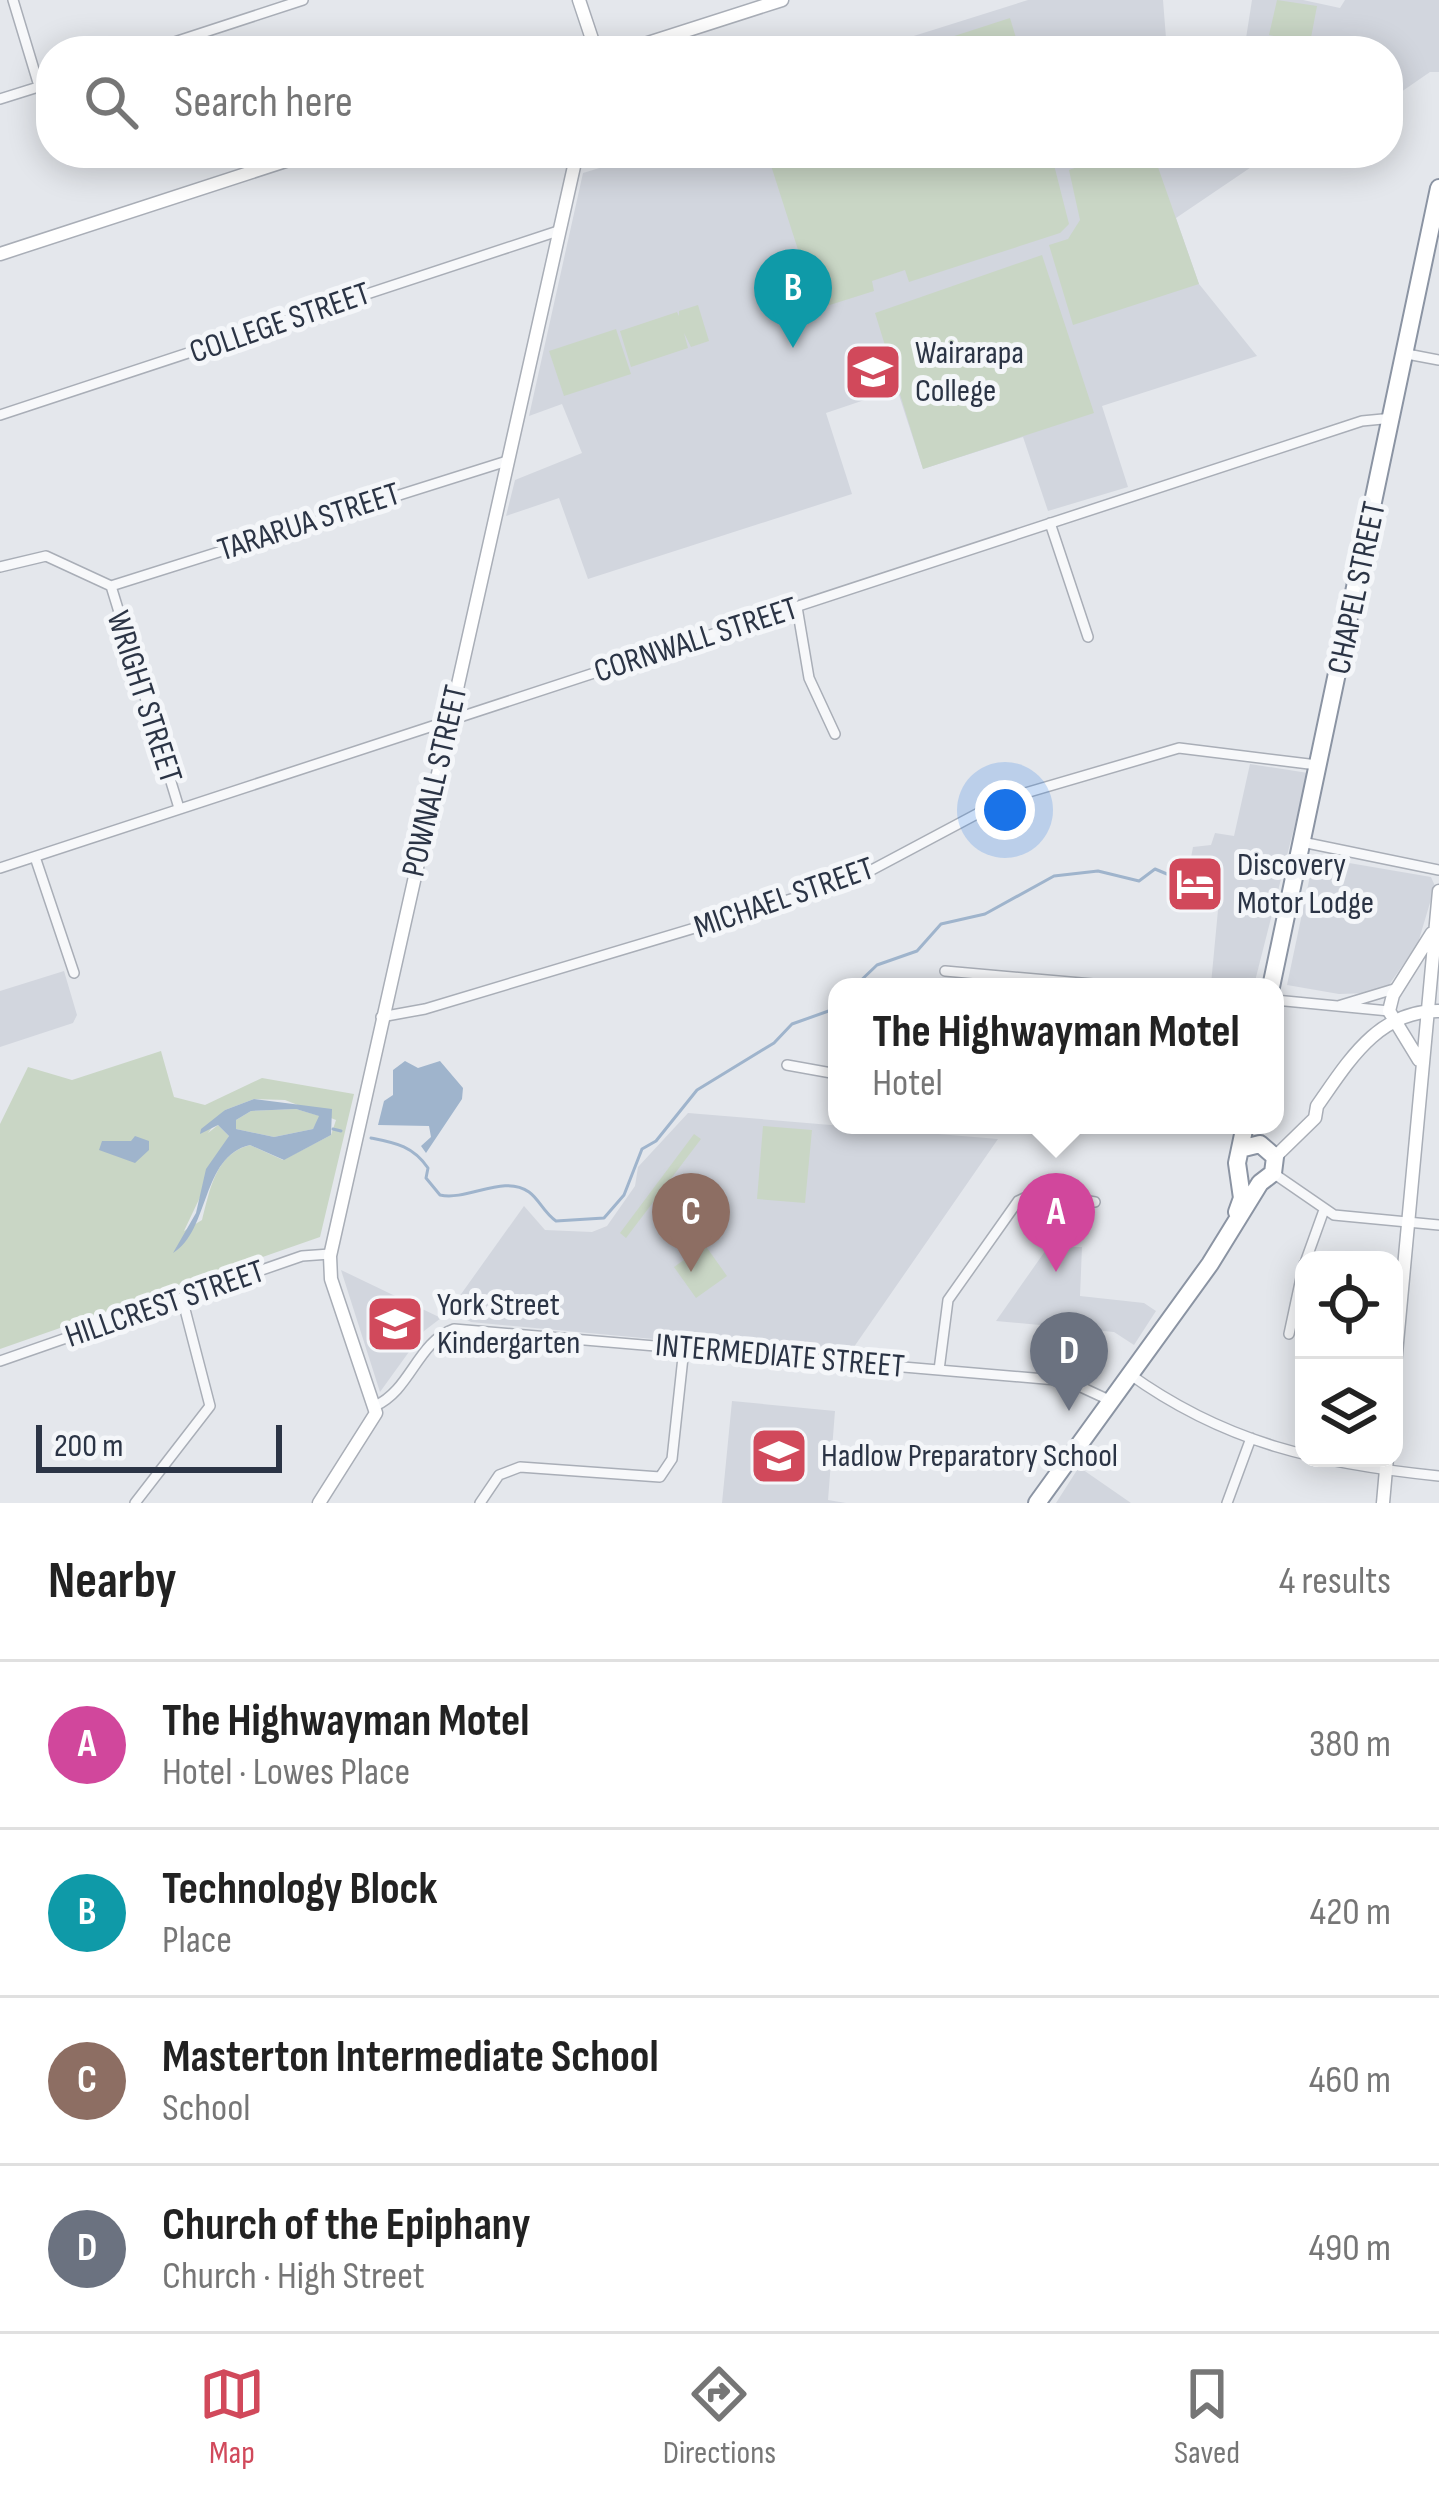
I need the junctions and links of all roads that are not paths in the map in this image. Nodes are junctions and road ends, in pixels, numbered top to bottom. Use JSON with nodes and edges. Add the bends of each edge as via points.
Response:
{"nodes":[{"id":1,"x":13,"y":0,"type":"edge"},
{"id":2,"x":303,"y":0,"type":"edge"},
{"id":3,"x":579,"y":0,"type":"edge"},
{"id":4,"x":782,"y":0,"type":"edge"},
{"id":5,"x":193,"y":36,"type":"edge"},
{"id":6,"x":591,"y":36,"type":"edge"},
{"id":7,"x":670,"y":36,"type":"edge"},
{"id":8,"x":36,"y":60,"type":"edge"},
{"id":9,"x":36,"y":87,"type":"edge"},
{"id":10,"x":0,"y":100,"type":"edge"},
{"id":11,"x":264,"y":168,"type":"edge"},
{"id":12,"x":574,"y":168,"type":"edge"},
{"id":13,"x":1439,"y":188,"type":"edge"},
{"id":14,"x":559,"y":231,"type":"junction"},
{"id":15,"x":0,"y":254,"type":"edge"},
{"id":16,"x":1407,"y":354,"type":"junction"},
{"id":17,"x":1439,"y":360,"type":"edge"},
{"id":18,"x":0,"y":415,"type":"edge"},
{"id":19,"x":1393,"y":418,"type":"junction"},
{"id":20,"x":507,"y":461,"type":"junction"},
{"id":21,"x":1050,"y":523,"type":"junction"},
{"id":22,"x":0,"y":568,"type":"edge"},
{"id":23,"x":111,"y":586,"type":"junction"},
{"id":24,"x":797,"y":607,"type":"junction"},
{"id":25,"x":1088,"y":638,"type":"dead end"},
{"id":26,"x":449,"y":720,"type":"junction"},
{"id":27,"x":835,"y":734,"type":"dead end"},
{"id":28,"x":1318,"y":766,"type":"junction"},
{"id":29,"x":179,"y":808,"type":"junction"},
{"id":30,"x":1302,"y":842,"type":"junction"},
{"id":31,"x":35,"y":857,"type":"junction"},
{"id":32,"x":0,"y":868,"type":"edge"},
{"id":33,"x":1439,"y":870,"type":"edge"},
{"id":34,"x":1439,"y":891,"type":"edge"},
{"id":35,"x":1432,"y":932,"type":"junction"},
{"id":36,"x":945,"y":971,"type":"dead end"},
{"id":37,"x":74,"y":974,"type":"dead end"},
{"id":38,"x":1025,"y":978,"type":"edge"},
{"id":39,"x":1273,"y":978,"type":"edge"},
{"id":40,"x":1399,"y":986,"type":"junction"},
{"id":41,"x":1284,"y":1001,"type":"edge"},
{"id":42,"x":1338,"y":1006,"type":"junction"},
{"id":43,"x":1434,"y":1011,"type":"edge"},
{"id":44,"x":1391,"y":1016,"type":"junction"},
{"id":45,"x":381,"y":1017,"type":"junction"},
{"id":46,"x":1421,"y":1062,"type":"junction"},
{"id":47,"x":787,"y":1065,"type":"dead end"},
{"id":48,"x":828,"y":1072,"type":"edge"},
{"id":49,"x":1253,"y":1134,"type":"edge"},
{"id":50,"x":1263,"y":1158,"type":"junction"},
{"id":51,"x":1241,"y":1176,"type":"junction"},
{"id":52,"x":1095,"y":1202,"type":"dead end"},
{"id":53,"x":1324,"y":1210,"type":"junction"},
{"id":54,"x":1407,"y":1223,"type":"junction"},
{"id":55,"x":1439,"y":1226,"type":"edge"},
{"id":56,"x":1309,"y":1251,"type":"edge"},
{"id":57,"x":330,"y":1254,"type":"junction"},
{"id":58,"x":1204,"y":1269,"type":"junction"},
{"id":59,"x":182,"y":1298,"type":"junction"},
{"id":60,"x":1295,"y":1307,"type":"edge"},
{"id":61,"x":1289,"y":1334,"type":"dead end"},
{"id":62,"x":684,"y":1348,"type":"junction"},
{"id":63,"x":1395,"y":1359,"type":"edge"},
{"id":64,"x":0,"y":1361,"type":"edge"},
{"id":65,"x":939,"y":1370,"type":"junction"},
{"id":66,"x":1128,"y":1373,"type":"junction"},
{"id":67,"x":1109,"y":1400,"type":"junction"},
{"id":68,"x":376,"y":1406,"type":"junction"},
{"id":69,"x":1251,"y":1438,"type":"junction"},
{"id":70,"x":1295,"y":1453,"type":"edge"},
{"id":71,"x":1386,"y":1467,"type":"edge"},
{"id":72,"x":1399,"y":1467,"type":"edge"},
{"id":73,"x":1439,"y":1476,"type":"edge"},
{"id":74,"x":135,"y":1503,"type":"edge"},
{"id":75,"x":319,"y":1503,"type":"edge"},
{"id":76,"x":480,"y":1503,"type":"edge"},
{"id":77,"x":1037,"y":1503,"type":"edge"},
{"id":78,"x":1227,"y":1503,"type":"edge"},
{"id":79,"x":1383,"y":1503,"type":"edge"}],
"edges":[{"from":1,"to":8,"type":"street"},
{"from":2,"to":5,"type":"street"},
{"from":3,"to":6,"type":"street"},
{"from":4,"to":7,"type":"street"},
{"from":9,"to":10,"type":"street"},
{"from":11,"to":15,"type":"street"},
{"from":12,"to":14,"type":"street","name":"POWNALL STREET"},
{"from":13,"to":16,"type":"highway","name":"CHAPEL STREET"},
{"from":14,"to":18,"type":"street","name":"COLLEGE STREET"},
{"from":14,"to":20,"type":"street","name":"POWNALL STREET"},
{"from":16,"to":17,"type":"street"},
{"from":16,"to":19,"type":"highway","name":"CHAPEL STREET"},
{"from":19,"to":21,"type":"street","name":"CORNWALL STREET","via":[[1362,421]]},
{"from":19,"to":28,"type":"highway","name":"CHAPEL STREET"},
{"from":20,"to":23,"type":"street","name":"TARARUA STREET"},
{"from":20,"to":26,"type":"street","name":"POWNALL STREET"},
{"from":21,"to":24,"type":"street","name":"CORNWALL STREET"},
{"from":21,"to":25,"type":"street"},
{"from":22,"to":23,"type":"street","via":[[46,556]]},
{"from":23,"to":29,"type":"street","name":"WRIGHT STREET"},
{"from":24,"to":26,"type":"street","name":"CORNWALL STREET"},
{"from":24,"to":27,"type":"street","via":[[809,678]]},
{"from":26,"to":29,"type":"street","name":"CORNWALL STREET"},
{"from":26,"to":45,"type":"street","name":"POWNALL STREET"},
{"from":28,"to":30,"type":"highway","name":"CHAPEL STREET"},
{"from":28,"to":45,"type":"street","name":"MICHAEL STREET","via":[[1179,748],[1005,799],[851,881]]},
{"from":29,"to":31,"type":"street","name":"CORNWALL STREET"},
{"from":30,"to":33,"type":"street"},
{"from":30,"to":39,"type":"highway","name":"CHAPEL STREET"},
{"from":31,"to":32,"type":"street","name":"CORNWALL STREET"},
{"from":31,"to":37,"type":"street"},
{"from":34,"to":35,"type":"street"},
{"from":35,"to":40,"type":"street"},
{"from":35,"to":43,"type":"street"},
{"from":36,"to":38,"type":"street"},
{"from":40,"to":42,"type":"street"},
{"from":40,"to":44,"type":"street"},
{"from":41,"to":42,"type":"street"},
{"from":42,"to":44,"type":"street"},
{"from":43,"to":44,"type":"street"},
{"from":43,"to":46,"type":"street"},
{"from":44,"to":46,"type":"street"},
{"from":44,"to":50,"type":"street","via":[[1315,1118]]},
{"from":45,"to":57,"type":"street","name":"POWNALL STREET"},
{"from":46,"to":54,"type":"street"},
{"from":47,"to":48,"type":"street"},
{"from":49,"to":50,"type":"highway"},
{"from":50,"to":51,"type":"highway"},
{"from":50,"to":51,"type":"highway","via":[[1237,1163]]},
{"from":50,"to":53,"type":"street"},
{"from":50,"to":58,"type":"highway","via":[[1246,1212]]},
{"from":51,"to":58,"type":"highway","via":[[1240,1208]]},
{"from":52,"to":65,"type":"street","via":[[1037,1192],[1018,1201],[948,1300]]},
{"from":53,"to":54,"type":"street"},
{"from":53,"to":56,"type":"street"},
{"from":54,"to":55,"type":"street"},
{"from":54,"to":63,"type":"street"},
{"from":57,"to":59,"type":"street","name":"HILLCREST STREET","via":[[302,1256]]},
{"from":57,"to":68,"type":"street","name":"POWNALL STREET","via":[[333,1285]]},
{"from":58,"to":66,"type":"highway"},
{"from":59,"to":64,"type":"street","name":"HILLCREST STREET"},
{"from":59,"to":74,"type":"street","via":[[210,1406]]},
{"from":60,"to":61,"type":"street"},
{"from":62,"to":65,"type":"street","name":"INTERMEDIATE STREET"},
{"from":62,"to":68,"type":"street","name":"INTERMEDIATE STREET","via":[[446,1331]]},
{"from":62,"to":76,"type":"street","via":[[672,1460],[660,1477],[520,1467],[500,1475]]},
{"from":65,"to":67,"type":"street","name":"INTERMEDIATE STREET","via":[[1078,1382]]},
{"from":66,"to":67,"type":"highway"},
{"from":66,"to":69,"type":"street","via":[[1184,1413]]},
{"from":67,"to":77,"type":"highway"},
{"from":68,"to":75,"type":"street","via":[[371,1430]]},
{"from":69,"to":70,"type":"street"},
{"from":69,"to":78,"type":"street"},
{"from":71,"to":79,"type":"street"},
{"from":72,"to":73,"type":"street"}]}
